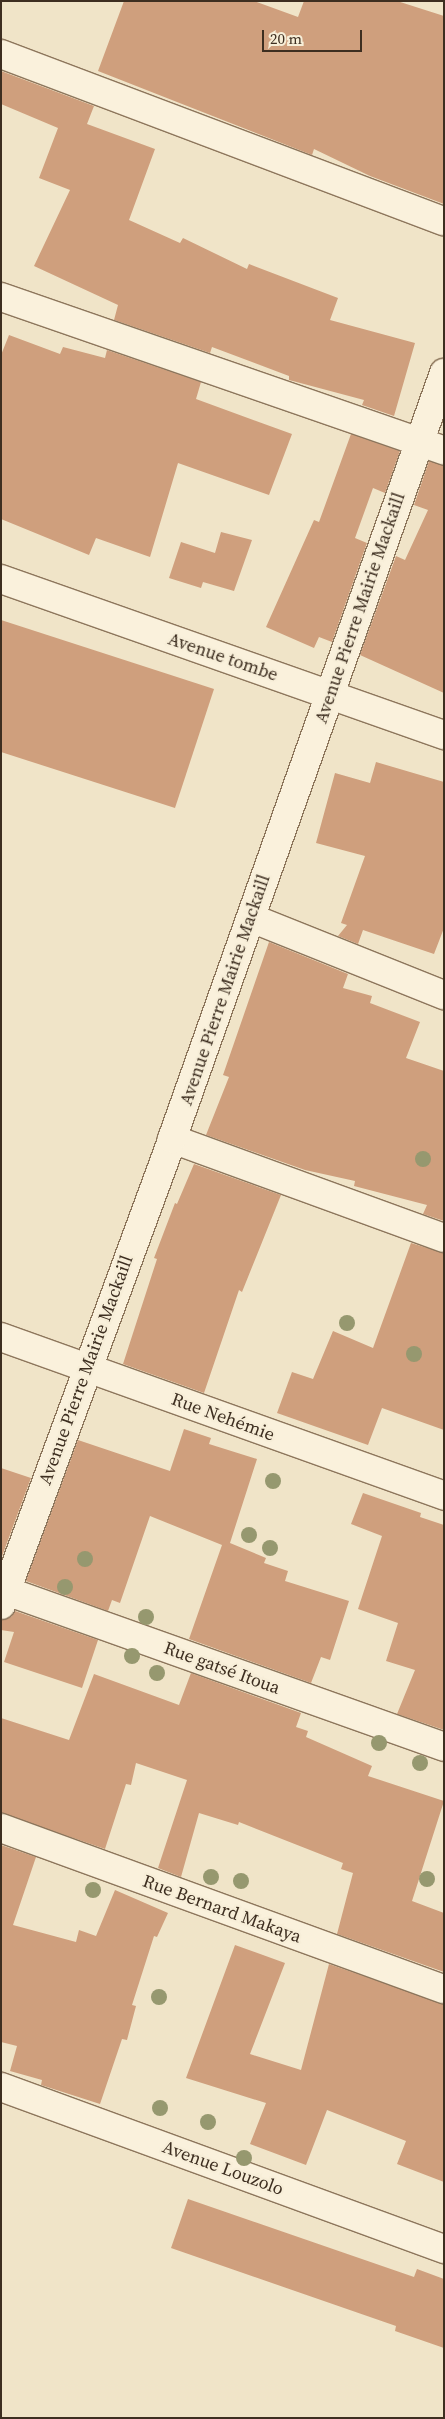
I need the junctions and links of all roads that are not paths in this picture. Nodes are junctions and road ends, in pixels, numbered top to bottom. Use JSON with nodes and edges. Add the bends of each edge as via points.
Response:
{"nodes":[{"id":1,"x":1,"y":54,"type":"edge"},
{"id":2,"x":444,"y":221,"type":"edge"},
{"id":3,"x":1,"y":297,"type":"edge"},
{"id":4,"x":444,"y":373,"type":"edge"},
{"id":5,"x":418,"y":440,"type":"junction"},
{"id":6,"x":444,"y":450,"type":"edge"},
{"id":7,"x":1,"y":579,"type":"edge"},
{"id":8,"x":330,"y":694,"type":"junction"},
{"id":9,"x":444,"y":735,"type":"edge"},
{"id":10,"x":251,"y":918,"type":"junction"},
{"id":11,"x":444,"y":995,"type":"edge"},
{"id":12,"x":172,"y":1140,"type":"junction"},
{"id":13,"x":444,"y":1238,"type":"edge"},
{"id":14,"x":1,"y":1337,"type":"edge"},
{"id":15,"x":86,"y":1368,"type":"junction"},
{"id":16,"x":444,"y":1496,"type":"edge"},
{"id":17,"x":3,"y":1595,"type":"edge"},
{"id":18,"x":444,"y":1747,"type":"edge"},
{"id":19,"x":1,"y":1828,"type":"edge"},
{"id":20,"x":444,"y":1989,"type":"edge"},
{"id":21,"x":1,"y":2087,"type":"edge"},
{"id":22,"x":444,"y":2249,"type":"edge"}],
"edges":[{"from":1,"to":2,"type":"street"},
{"from":3,"to":5,"type":"street"},
{"from":4,"to":5,"type":"street","name":"Avenue Pierre Mairie Mackaill"},
{"from":5,"to":6,"type":"street"},
{"from":5,"to":8,"type":"street","name":"Avenue Pierre Mairie Mackaill"},
{"from":7,"to":8,"type":"street","name":"Avenue tombe"},
{"from":8,"to":9,"type":"street","name":"Avenue tombe"},
{"from":8,"to":10,"type":"street","name":"Avenue Pierre Mairie Mackaill"},
{"from":10,"to":11,"type":"street"},
{"from":10,"to":12,"type":"street","name":"Avenue Pierre Mairie Mackaill"},
{"from":12,"to":13,"type":"street"},
{"from":12,"to":15,"type":"street","name":"Avenue Pierre Mairie Mackaill"},
{"from":14,"to":15,"type":"street","name":"Rue Nehémie"},
{"from":15,"to":16,"type":"street","name":"Rue Nehémie"},
{"from":15,"to":17,"type":"street","name":"Avenue Pierre Mairie Mackaill"},
{"from":17,"to":18,"type":"street","name":"Rue gatsé Itoua"},
{"from":19,"to":20,"type":"street","name":"Rue Bernard Makaya"},
{"from":21,"to":22,"type":"street","name":"Avenue Louzolo"}]}
